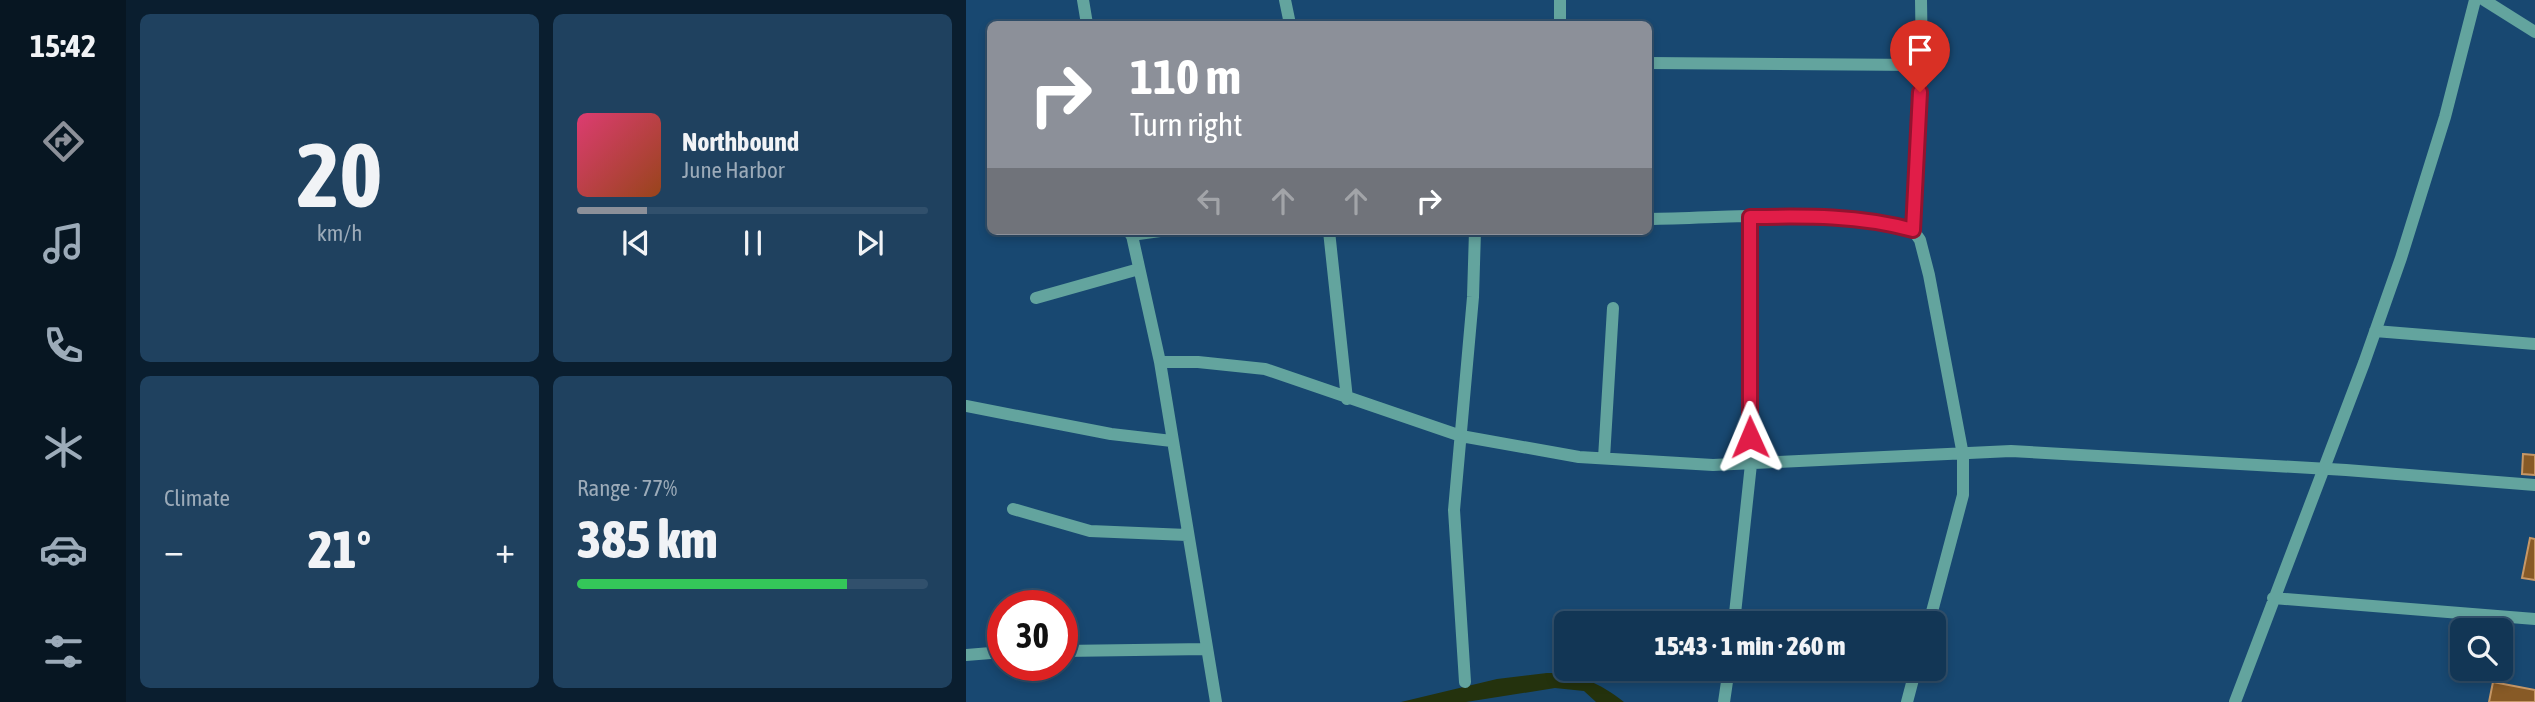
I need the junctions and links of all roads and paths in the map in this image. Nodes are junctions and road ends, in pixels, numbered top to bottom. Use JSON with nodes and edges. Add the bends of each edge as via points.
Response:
{"nodes":[{"id":1,"x":1083,"y":0,"type":"edge"},
{"id":2,"x":1285,"y":0,"type":"edge"},
{"id":3,"x":1560,"y":0,"type":"edge"},
{"id":4,"x":1921,"y":0,"type":"edge"},
{"id":5,"x":2475,"y":0,"type":"edge"},
{"id":6,"x":2484,"y":0,"type":"edge"},
{"id":7,"x":1086,"y":21,"type":"edge"},
{"id":8,"x":1289,"y":21,"type":"edge"},
{"id":9,"x":1560,"y":21,"type":"edge"},
{"id":10,"x":2535,"y":32,"type":"edge"},
{"id":11,"x":1652,"y":62,"type":"edge"},
{"id":12,"x":1922,"y":65,"type":"junction"},
{"id":13,"x":1750,"y":217,"type":"junction"},
{"id":14,"x":1652,"y":219,"type":"edge"},
{"id":15,"x":1913,"y":230,"type":"junction"},
{"id":16,"x":1131,"y":235,"type":"edge"},
{"id":17,"x":1329,"y":235,"type":"edge"},
{"id":18,"x":1475,"y":235,"type":"edge"},
{"id":19,"x":1139,"y":269,"type":"junction"},
{"id":20,"x":1037,"y":298,"type":"dead end"},
{"id":21,"x":1613,"y":308,"type":"dead end"},
{"id":22,"x":2375,"y":331,"type":"junction"},
{"id":23,"x":2535,"y":344,"type":"edge"},
{"id":24,"x":1160,"y":362,"type":"junction"},
{"id":25,"x":1347,"y":399,"type":"junction"},
{"id":26,"x":966,"y":406,"type":"edge"},
{"id":27,"x":1461,"y":436,"type":"junction"},
{"id":28,"x":1172,"y":441,"type":"junction"},
{"id":29,"x":1963,"y":455,"type":"junction"},
{"id":30,"x":1604,"y":458,"type":"junction"},
{"id":31,"x":1751,"y":464,"type":"junction"},
{"id":32,"x":2322,"y":469,"type":"junction"},
{"id":33,"x":2535,"y":485,"type":"edge"},
{"id":34,"x":1013,"y":509,"type":"dead end"},
{"id":35,"x":1187,"y":535,"type":"junction"},
{"id":36,"x":2273,"y":598,"type":"junction"},
{"id":37,"x":1735,"y":611,"type":"edge"},
{"id":38,"x":1932,"y":611,"type":"edge"},
{"id":39,"x":2535,"y":619,"type":"edge"},
{"id":40,"x":1207,"y":649,"type":"junction"},
{"id":41,"x":1078,"y":651,"type":"edge"},
{"id":42,"x":987,"y":653,"type":"edge"},
{"id":43,"x":966,"y":655,"type":"edge"},
{"id":44,"x":1727,"y":681,"type":"edge"},
{"id":45,"x":1913,"y":681,"type":"edge"},
{"id":46,"x":1465,"y":682,"type":"dead end"},
{"id":47,"x":1216,"y":702,"type":"edge"},
{"id":48,"x":1724,"y":702,"type":"edge"},
{"id":49,"x":1907,"y":702,"type":"edge"},
{"id":50,"x":2235,"y":702,"type":"edge"}],
"edges":[{"from":1,"to":7,"type":"street"},
{"from":2,"to":8,"type":"street"},
{"from":3,"to":9,"type":"street"},
{"from":4,"to":12,"type":"street"},
{"from":5,"to":22,"type":"street","via":[[2445,117]]},
{"from":6,"to":10,"type":"street"},
{"from":11,"to":12,"type":"street"},
{"from":12,"to":15,"type":"street"},
{"from":13,"to":14,"type":"street"},
{"from":13,"to":15,"type":"street","via":[[1836,216]]},
{"from":13,"to":31,"type":"street"},
{"from":15,"to":29,"type":"street","via":[[1929,275]]},
{"from":16,"to":19,"type":"street"},
{"from":17,"to":25,"type":"street"},
{"from":18,"to":27,"type":"street"},
{"from":19,"to":20,"type":"street"},
{"from":19,"to":24,"type":"street"},
{"from":21,"to":30,"type":"street"},
{"from":22,"to":23,"type":"street"},
{"from":22,"to":32,"type":"street"},
{"from":24,"to":25,"type":"street","via":[[1265,369]]},
{"from":24,"to":28,"type":"street"},
{"from":25,"to":27,"type":"street"},
{"from":26,"to":28,"type":"street"},
{"from":27,"to":30,"type":"street"},
{"from":27,"to":46,"type":"street","via":[[1454,510]]},
{"from":28,"to":35,"type":"street"},
{"from":29,"to":31,"type":"street"},
{"from":29,"to":32,"type":"street","via":[[2011,452]]},
{"from":29,"to":38,"type":"street","via":[[1963,495]]},
{"from":30,"to":31,"type":"street"},
{"from":31,"to":37,"type":"street"},
{"from":32,"to":33,"type":"street"},
{"from":32,"to":36,"type":"street"},
{"from":34,"to":35,"type":"street","via":[[1090,531]]},
{"from":35,"to":40,"type":"street"},
{"from":36,"to":39,"type":"street"},
{"from":36,"to":50,"type":"street"},
{"from":40,"to":41,"type":"street"},
{"from":40,"to":47,"type":"street"},
{"from":42,"to":43,"type":"street"},
{"from":44,"to":48,"type":"street"},
{"from":45,"to":49,"type":"street"}]}
